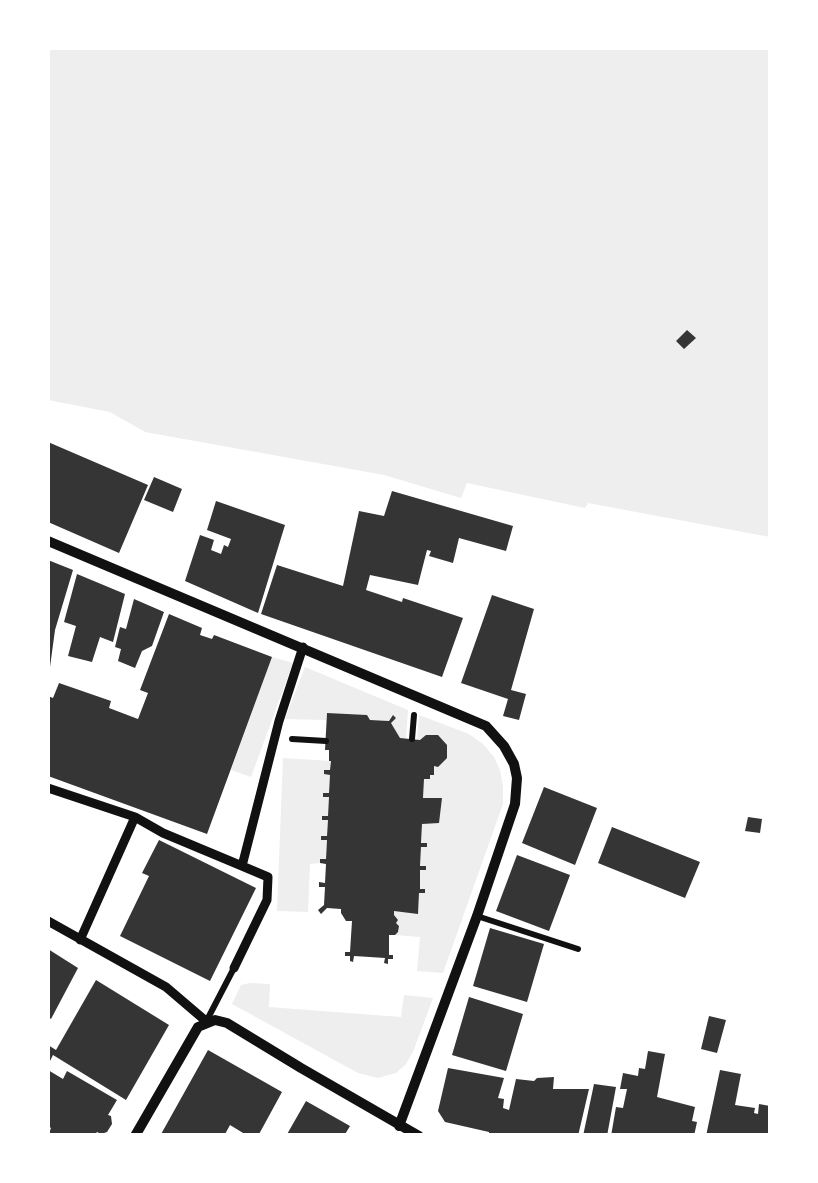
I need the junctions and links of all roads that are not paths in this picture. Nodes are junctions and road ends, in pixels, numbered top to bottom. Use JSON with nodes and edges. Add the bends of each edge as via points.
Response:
{"nodes":[{"id":1,"x":48,"y":541,"type":"edge"},
{"id":2,"x":304,"y":647,"type":"junction"},
{"id":3,"x":48,"y":788,"type":"edge"},
{"id":4,"x":135,"y":817,"type":"junction"},
{"id":5,"x":242,"y":866,"type":"junction"},
{"id":6,"x":477,"y":916,"type":"junction"},
{"id":7,"x":48,"y":921,"type":"edge"},
{"id":8,"x":80,"y":940,"type":"junction"},
{"id":9,"x":578,"y":949,"type":"dead end"},
{"id":10,"x":234,"y":968,"type":"joint"},
{"id":11,"x":207,"y":1022,"type":"junction"},
{"id":12,"x":399,"y":1126,"type":"junction"},
{"id":13,"x":135,"y":1136,"type":"edge"},
{"id":14,"x":420,"y":1136,"type":"edge"}],
"edges":[{"from":1,"to":2,"type":"street"},
{"from":2,"to":5,"type":"street"},
{"from":2,"to":6,"type":"street","via":[[486,726],[504,746],[517,778],[516,804]]},
{"from":3,"to":4,"type":"street"},
{"from":4,"to":5,"type":"street"},
{"from":4,"to":8,"type":"street"},
{"from":5,"to":10,"type":"street","via":[[268,877],[267,900]]},
{"from":6,"to":9,"type":"lane"},
{"from":6,"to":12,"type":"street"},
{"from":7,"to":8,"type":"street"},
{"from":8,"to":11,"type":"street","via":[[166,987]]},
{"from":10,"to":11,"type":"lane"},
{"from":11,"to":12,"type":"street","via":[[227,1023]]},
{"from":11,"to":13,"type":"street","via":[[190,1039]]},
{"from":12,"to":14,"type":"street"}]}
